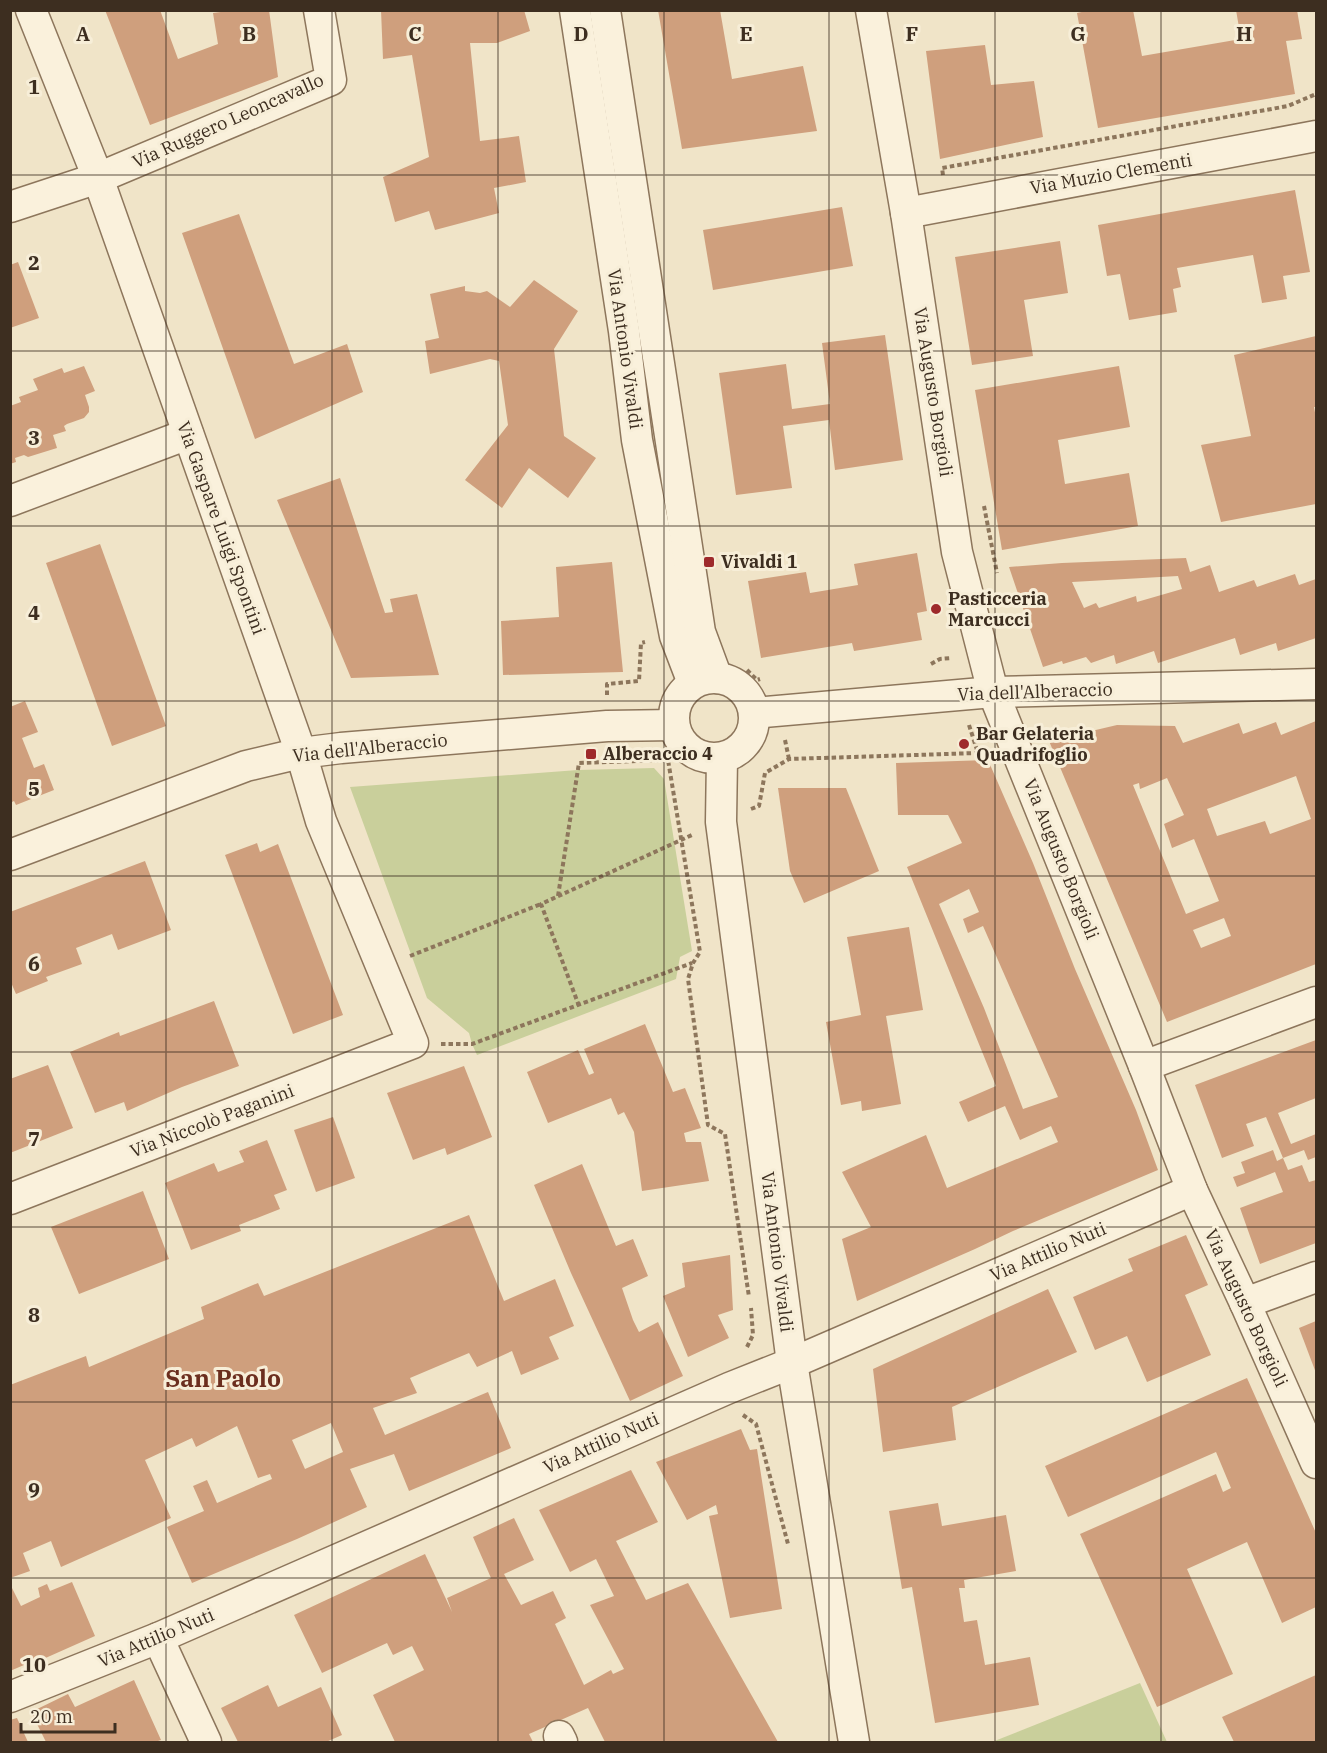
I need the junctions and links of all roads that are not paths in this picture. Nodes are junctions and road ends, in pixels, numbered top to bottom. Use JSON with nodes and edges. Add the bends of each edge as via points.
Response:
{"nodes":[{"id":1,"x":31,"y":10,"type":"edge"},
{"id":2,"x":319,"y":10,"type":"edge"},
{"id":3,"x":576,"y":10,"type":"edge"},
{"id":4,"x":605,"y":10,"type":"edge"},
{"id":5,"x":871,"y":10,"type":"edge"},
{"id":6,"x":1317,"y":136,"type":"edge"},
{"id":7,"x":98,"y":178,"type":"junction"},
{"id":8,"x":10,"y":207,"type":"edge"},
{"id":9,"x":906,"y":213,"type":"junction"},
{"id":10,"x":188,"y":434,"type":"junction"},
{"id":11,"x":10,"y":501,"type":"edge"},
{"id":12,"x":705,"y":681,"type":"junction"},
{"id":13,"x":1317,"y":684,"type":"edge"},
{"id":14,"x":993,"y":692,"type":"junction"},
{"id":15,"x":754,"y":713,"type":"junction"},
{"id":16,"x":674,"y":725,"type":"junction"},
{"id":17,"x":301,"y":753,"type":"junction"},
{"id":18,"x":722,"y":758,"type":"junction"},
{"id":19,"x":10,"y":855,"type":"edge"},
{"id":20,"x":1317,"y":1002,"type":"edge"},
{"id":21,"x":413,"y":1043,"type":"joint"},
{"id":22,"x":1144,"y":1066,"type":"junction"},
{"id":23,"x":1192,"y":1190,"type":"junction"},
{"id":24,"x":10,"y":1199,"type":"edge"},
{"id":25,"x":1317,"y":1277,"type":"edge"},
{"id":26,"x":1245,"y":1303,"type":"junction"},
{"id":27,"x":792,"y":1363,"type":"junction"},
{"id":28,"x":1317,"y":1463,"type":"edge"},
{"id":29,"x":158,"y":1638,"type":"junction"},
{"id":30,"x":10,"y":1697,"type":"edge"},
{"id":31,"x":206,"y":1743,"type":"edge"},
{"id":32,"x":854,"y":1743,"type":"edge"}],
"edges":[{"from":1,"to":7,"type":"street","name":"Via Gaspare Luigi Spontini"},
{"from":2,"to":7,"type":"street","name":"Via Ruggero Leoncavallo","via":[[331,80]]},
{"from":3,"to":12,"type":"street","name":"Via Antonio Vivaldi","via":[[637,440],[675,636]]},
{"from":4,"to":12,"type":"street","name":"Via Antonio Vivaldi"},
{"from":5,"to":9,"type":"street","name":"Via Augusto Borgioli"},
{"from":6,"to":9,"type":"street","name":"Via Muzio Clementi"},
{"from":7,"to":8,"type":"street"},
{"from":7,"to":10,"type":"street","name":"Via Gaspare Luigi Spontini"},
{"from":9,"to":14,"type":"street","name":"Via Augusto Borgioli","via":[[957,552]]},
{"from":10,"to":11,"type":"street"},
{"from":10,"to":17,"type":"street","name":"Via Gaspare Luigi Spontini"},
{"from":12,"to":15,"type":"street","via":[[733,682],[750,699]]},
{"from":12,"to":16,"type":"street","via":[[682,692],[676,703]]},
{"from":13,"to":14,"type":"street","name":"Via dell'Alberaccio"},
{"from":14,"to":15,"type":"street","name":"Via dell'Alberaccio"},
{"from":14,"to":22,"type":"street","name":"Via Augusto Borgioli"},
{"from":15,"to":18,"type":"street","via":[[746,743]]},
{"from":16,"to":17,"type":"street","name":"Via dell'Alberaccio","via":[[607,726]]},
{"from":16,"to":18,"type":"street","via":[[678,738],[694,754],[707,759]]},
{"from":17,"to":19,"type":"street","name":"Via dell'Alberaccio","via":[[246,766]]},
{"from":17,"to":21,"type":"street","name":"Via Gaspare Luigi Spontini","via":[[321,820]]},
{"from":18,"to":27,"type":"street","name":"Via Antonio Vivaldi","via":[[721,822]]},
{"from":20,"to":22,"type":"street"},
{"from":21,"to":24,"type":"street","name":"Via Niccolò Paganini"},
{"from":22,"to":23,"type":"street","name":"Via Augusto Borgioli"},
{"from":23,"to":26,"type":"street","name":"Via Augusto Borgioli"},
{"from":23,"to":27,"type":"street","name":"Via Attilio Nuti"},
{"from":25,"to":26,"type":"street"},
{"from":26,"to":28,"type":"street","name":"Via Augusto Borgioli"},
{"from":27,"to":29,"type":"street","name":"Via Attilio Nuti"},
{"from":27,"to":32,"type":"street","name":"Via Antonio Vivaldi"},
{"from":29,"to":30,"type":"street","name":"Via Attilio Nuti"},
{"from":29,"to":31,"type":"street"}]}
